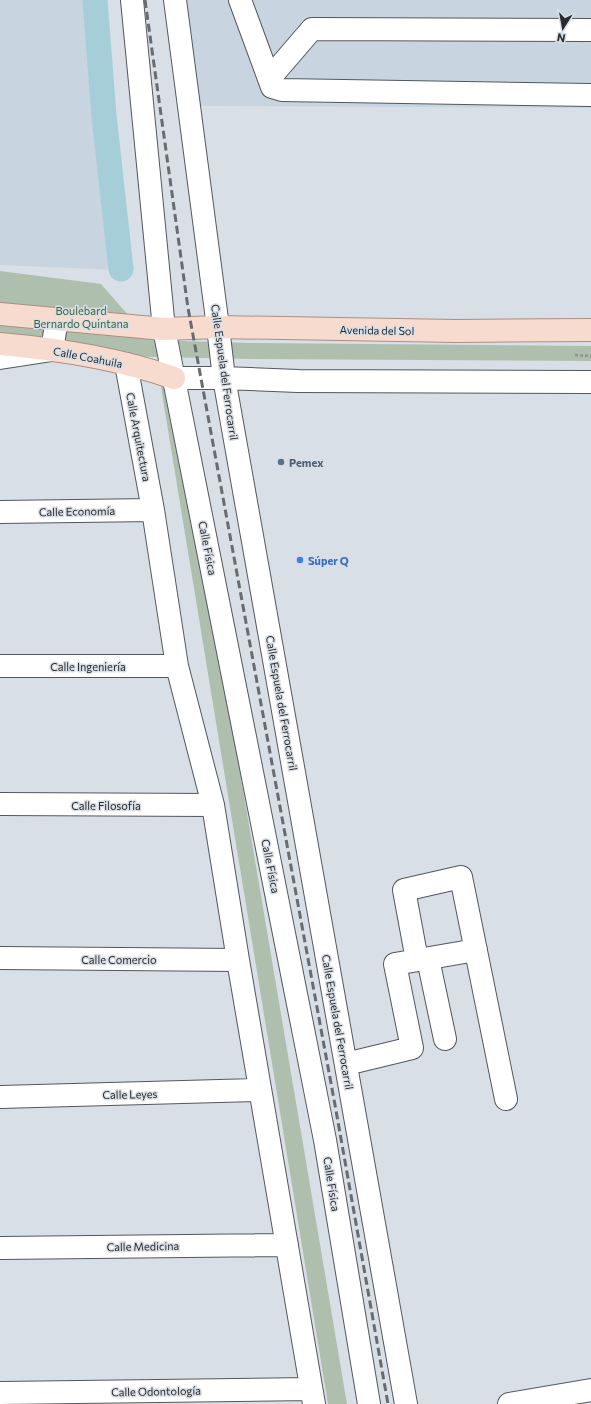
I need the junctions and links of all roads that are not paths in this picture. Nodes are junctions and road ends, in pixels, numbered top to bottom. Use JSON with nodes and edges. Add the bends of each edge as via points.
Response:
{"nodes":[{"id":1,"x":132,"y":0,"type":"edge"},
{"id":2,"x":175,"y":0,"type":"edge"},
{"id":3,"x":240,"y":0,"type":"edge"},
{"id":4,"x":591,"y":30,"type":"edge"},
{"id":5,"x":269,"y":79,"type":"junction"},
{"id":6,"x":591,"y":95,"type":"edge"},
{"id":7,"x":0,"y":314,"type":"edge"},
{"id":8,"x":57,"y":319,"type":"junction"},
{"id":9,"x":218,"y":327,"type":"junction"},
{"id":10,"x":164,"y":329,"type":"junction"},
{"id":11,"x":591,"y":330,"type":"edge"},
{"id":12,"x":0,"y":344,"type":"edge"},
{"id":13,"x":52,"y":350,"type":"junction"},
{"id":14,"x":0,"y":358,"type":"edge"},
{"id":15,"x":126,"y":364,"type":"junction"},
{"id":16,"x":174,"y":378,"type":"junction"},
{"id":17,"x":224,"y":378,"type":"junction"},
{"id":18,"x":591,"y":382,"type":"edge"},
{"id":19,"x":153,"y":510,"type":"junction"},
{"id":20,"x":0,"y":512,"type":"edge"},
{"id":21,"x":0,"y":666,"type":"edge"},
{"id":22,"x":177,"y":666,"type":"junction"},
{"id":23,"x":0,"y":804,"type":"edge"},
{"id":24,"x":213,"y":805,"type":"junction"},
{"id":25,"x":476,"y":950,"type":"junction"},
{"id":26,"x":0,"y":958,"type":"edge"},
{"id":27,"x":238,"y":960,"type":"junction"},
{"id":28,"x":422,"y":960,"type":"junction"},
{"id":29,"x":445,"y":1039,"type":"dead end"},
{"id":30,"x":346,"y":1064,"type":"junction"},
{"id":31,"x":260,"y":1090,"type":"junction"},
{"id":32,"x":0,"y":1097,"type":"edge"},
{"id":33,"x":506,"y":1099,"type":"dead end"},
{"id":34,"x":287,"y":1245,"type":"junction"},
{"id":35,"x":0,"y":1248,"type":"edge"},
{"id":36,"x":591,"y":1390,"type":"edge"},
{"id":37,"x":0,"y":1393,"type":"edge"},
{"id":38,"x":313,"y":1396,"type":"edge"},
{"id":39,"x":369,"y":1404,"type":"edge"},
{"id":40,"x":406,"y":1404,"type":"edge"},
{"id":41,"x":509,"y":1404,"type":"edge"}],
"edges":[{"from":1,"to":10,"type":"street"},
{"from":2,"to":9,"type":"street","name":"Calle Espuela del Ferrocarril"},
{"from":3,"to":5,"type":"street"},
{"from":4,"to":5,"type":"street","via":[[312,29]]},
{"from":5,"to":6,"type":"street","via":[[272,86],[282,90]]},
{"from":7,"to":8,"type":"main road"},
{"from":8,"to":10,"type":"main road"},
{"from":8,"to":13,"type":"street"},
{"from":9,"to":10,"type":"main road","name":"Avenida del Sol"},
{"from":9,"to":11,"type":"main road","name":"Avenida del Sol","via":[[456,331]]},
{"from":9,"to":17,"type":"street","name":"Calle Espuela del Ferrocarril"},
{"from":10,"to":16,"type":"street","name":"Calle Física"},
{"from":12,"to":13,"type":"main road","name":"Calle Coahuila"},
{"from":13,"to":14,"type":"street"},
{"from":13,"to":15,"type":"main road","name":"Calle Coahuila"},
{"from":15,"to":16,"type":"main road","name":"Calle Coahuila"},
{"from":15,"to":19,"type":"street","name":"Calle Arquitectura"},
{"from":16,"to":17,"type":"street"},
{"from":16,"to":39,"type":"street","name":"Calle Física","via":[[325,1140]]},
{"from":17,"to":18,"type":"street","via":[[298,381]]},
{"from":17,"to":30,"type":"street","name":"Calle Espuela del Ferrocarril"},
{"from":19,"to":20,"type":"street","name":"Calle Economía"},
{"from":19,"to":22,"type":"street"},
{"from":21,"to":22,"type":"street","name":"Calle Ingeniería"},
{"from":22,"to":24,"type":"street"},
{"from":23,"to":24,"type":"street","name":"Calle Filosofía"},
{"from":24,"to":27,"type":"street"},
{"from":25,"to":28,"type":"street"},
{"from":25,"to":28,"type":"street","via":[[461,876],[404,890]]},
{"from":25,"to":33,"type":"street"},
{"from":26,"to":27,"type":"street","name":"Calle Comercio"},
{"from":27,"to":31,"type":"street"},
{"from":28,"to":29,"type":"street"},
{"from":28,"to":30,"type":"street","via":[[395,964],[412,1048]]},
{"from":30,"to":40,"type":"street","name":"Calle Espuela del Ferrocarril"},
{"from":31,"to":32,"type":"street","name":"Calle Leyes"},
{"from":31,"to":34,"type":"street"},
{"from":34,"to":35,"type":"street","name":"Calle Medicina"},
{"from":34,"to":38,"type":"street"},
{"from":36,"to":41,"type":"street"},
{"from":37,"to":38,"type":"street","name":"Calle Odontología"}]}
